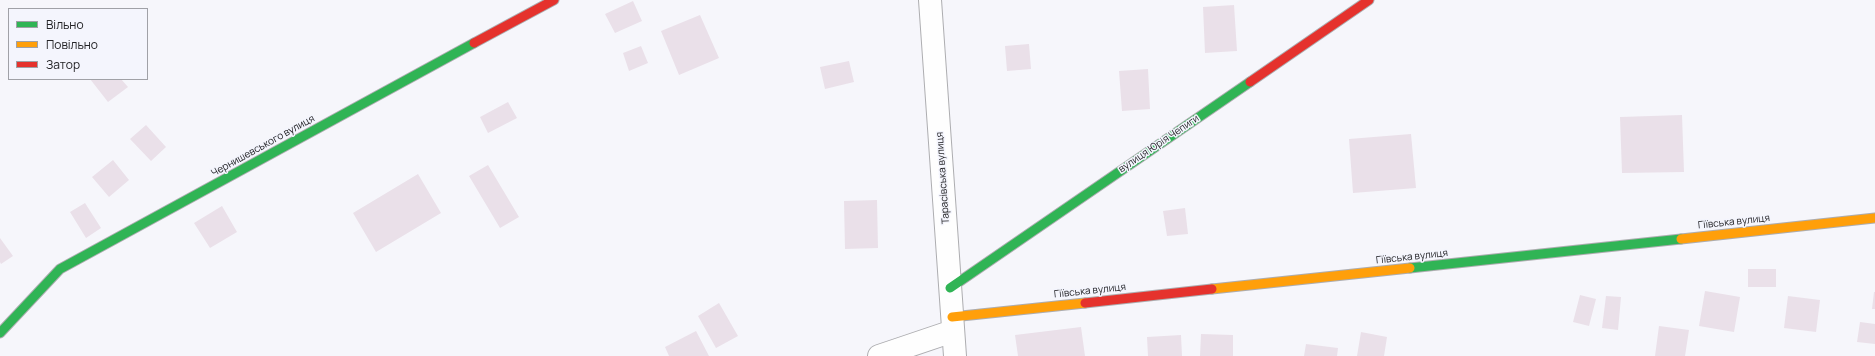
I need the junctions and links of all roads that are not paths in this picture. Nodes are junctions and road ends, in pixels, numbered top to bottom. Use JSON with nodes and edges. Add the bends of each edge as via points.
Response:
{"nodes":[{"id":1,"x":554,"y":0,"type":"edge"},
{"id":2,"x":930,"y":0,"type":"edge"},
{"id":3,"x":1369,"y":0,"type":"edge"},
{"id":4,"x":1875,"y":218,"type":"edge"},
{"id":5,"x":950,"y":288,"type":"junction"},
{"id":6,"x":953,"y":324,"type":"junction"},
{"id":7,"x":0,"y":333,"type":"edge"},
{"id":8,"x":879,"y":356,"type":"edge"},
{"id":9,"x":955,"y":356,"type":"edge"}],
"edges":[{"from":1,"to":7,"type":"street","name":"Чернишевського вулиця","via":[[60,269]]},
{"from":2,"to":5,"type":"street","name":"Тарасівська вулиця"},
{"from":3,"to":5,"type":"street","name":"вулиця Юрія Чепиги"},
{"from":4,"to":6,"type":"street","name":"Гіївська вулиця"},
{"from":5,"to":6,"type":"street","name":"Тарасівська вулиця"},
{"from":6,"to":8,"type":"street"},
{"from":6,"to":9,"type":"street","name":"Тарасівська вулиця"}]}
